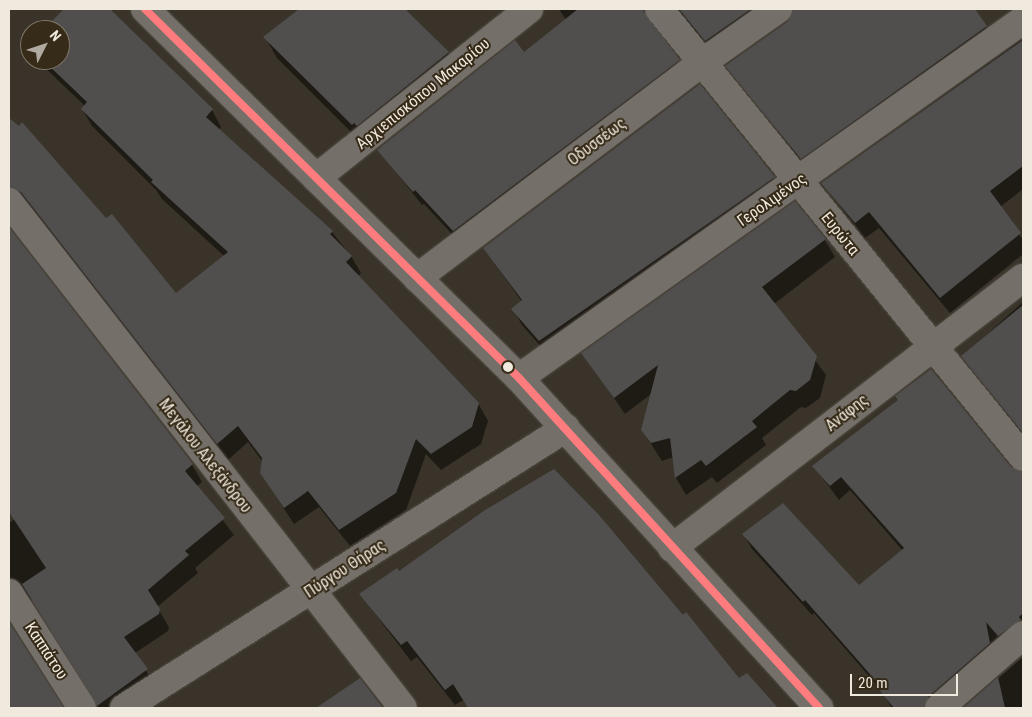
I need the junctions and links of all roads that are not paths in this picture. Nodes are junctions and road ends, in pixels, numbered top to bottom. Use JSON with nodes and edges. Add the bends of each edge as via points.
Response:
{"nodes":[{"id":1,"x":145,"y":9,"type":"edge"},
{"id":2,"x":529,"y":9,"type":"edge"},
{"id":3,"x":660,"y":9,"type":"edge"},
{"id":4,"x":778,"y":9,"type":"edge"},
{"id":5,"x":1023,"y":20,"type":"edge"},
{"id":6,"x":702,"y":62,"type":"junction"},
{"id":7,"x":316,"y":178,"type":"junction"},
{"id":8,"x":798,"y":181,"type":"junction"},
{"id":9,"x":9,"y":202,"type":"edge"},
{"id":10,"x":417,"y":278,"type":"junction"},
{"id":11,"x":1023,"y":278,"type":"edge"},
{"id":12,"x":932,"y":348,"type":"junction"},
{"id":13,"x":519,"y":378,"type":"junction"},
{"id":14,"x":566,"y":428,"type":"junction"},
{"id":15,"x":1023,"y":457,"type":"edge"},
{"id":16,"x":672,"y":548,"type":"junction"},
{"id":17,"x":309,"y":592,"type":"junction"},
{"id":18,"x":9,"y":593,"type":"edge"},
{"id":19,"x":1023,"y":635,"type":"edge"},
{"id":20,"x":82,"y":708,"type":"edge"},
{"id":21,"x":124,"y":708,"type":"edge"},
{"id":22,"x":403,"y":708,"type":"edge"},
{"id":23,"x":819,"y":708,"type":"edge"},
{"id":24,"x":940,"y":708,"type":"edge"}],
"edges":[{"from":1,"to":7,"type":"street"},
{"from":2,"to":7,"type":"street","name":"Αρχιεπισκόπου Μακαρίου"},
{"from":3,"to":6,"type":"street","name":"Ευρώτα"},
{"from":4,"to":6,"type":"street","name":"Οδυσσέως"},
{"from":5,"to":8,"type":"street","name":"Γερολιμένος"},
{"from":6,"to":8,"type":"street","name":"Ευρώτα"},
{"from":6,"to":10,"type":"street","name":"Οδυσσέως"},
{"from":7,"to":10,"type":"street"},
{"from":8,"to":12,"type":"street","name":"Ευρώτα"},
{"from":8,"to":13,"type":"street","name":"Γερολιμένος"},
{"from":9,"to":17,"type":"street","name":"Μεγάλου Αλεξάνδρου"},
{"from":10,"to":13,"type":"street"},
{"from":11,"to":12,"type":"street","name":"Ανάφης"},
{"from":12,"to":15,"type":"street","name":"Ευρώτα"},
{"from":12,"to":16,"type":"street","name":"Ανάφης"},
{"from":13,"to":14,"type":"street"},
{"from":14,"to":16,"type":"street"},
{"from":14,"to":17,"type":"street","name":"Πύργου Θήρας"},
{"from":16,"to":23,"type":"street"},
{"from":17,"to":21,"type":"street","name":"Πύργου Θήρας"},
{"from":17,"to":22,"type":"street","name":"Μεγάλου Αλεξάνδρου"},
{"from":18,"to":20,"type":"street","name":"Καππάτου"},
{"from":19,"to":24,"type":"street"}]}
